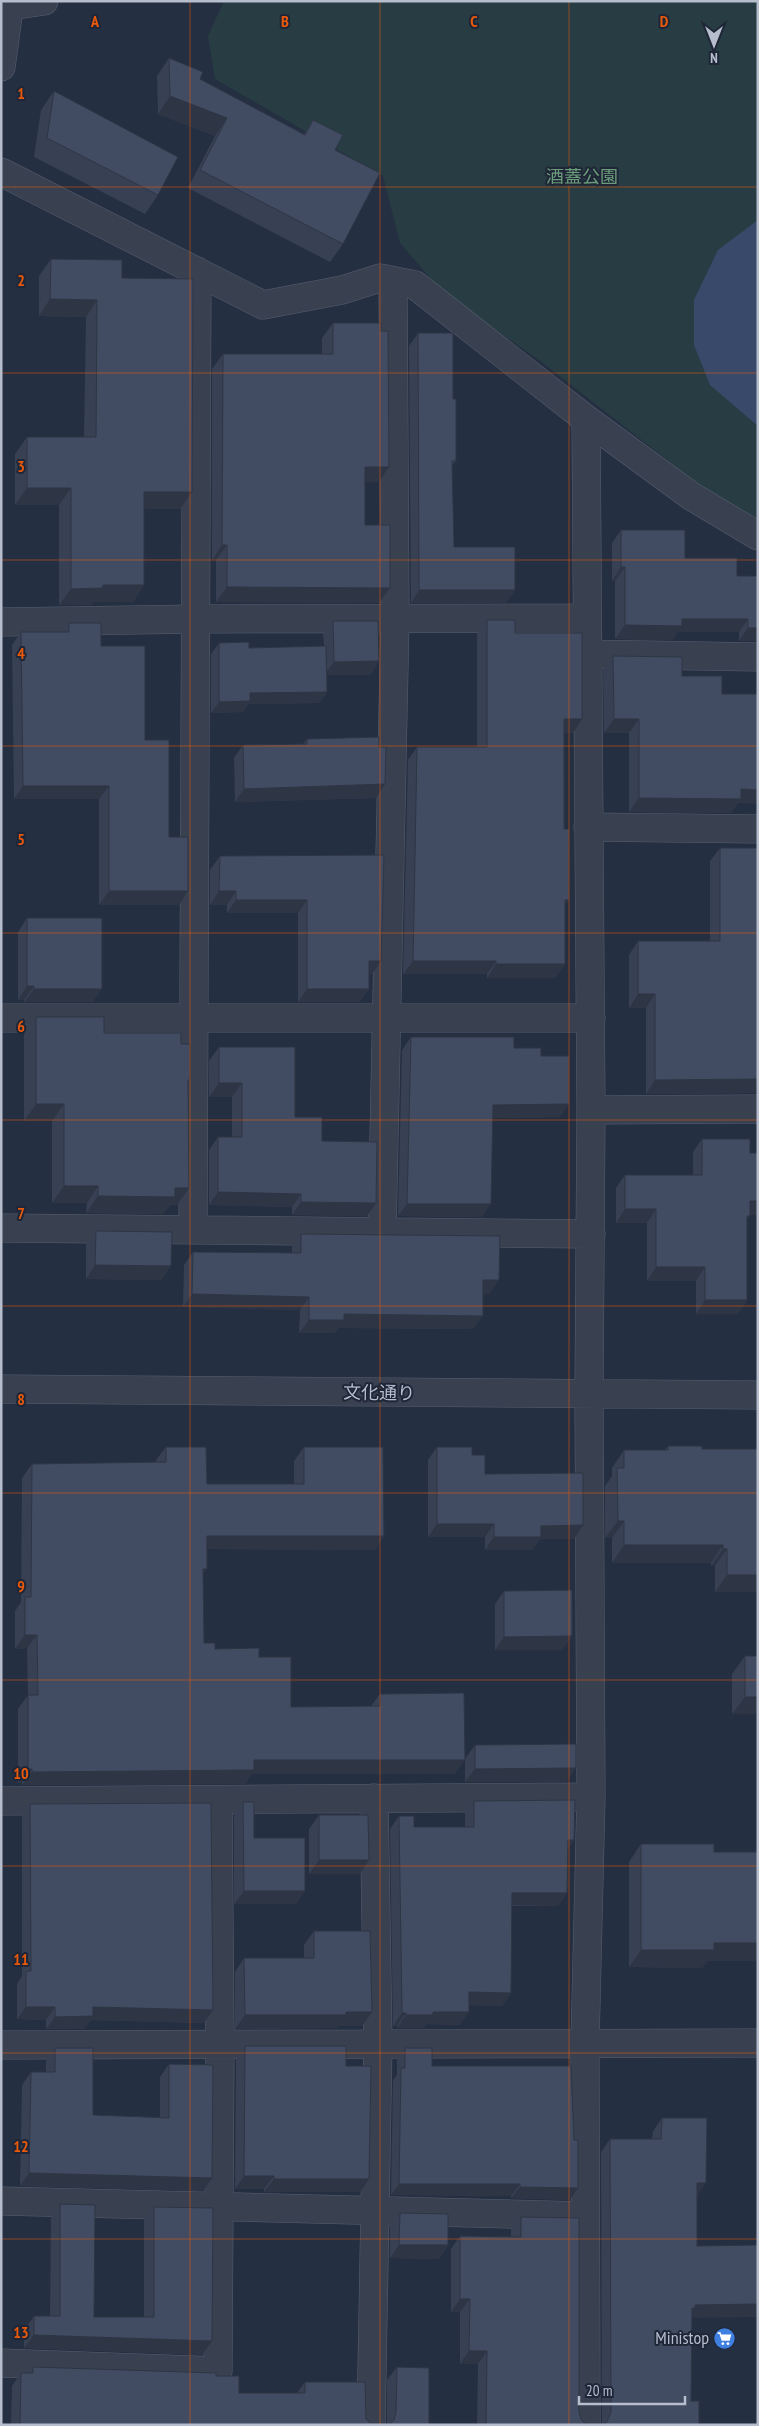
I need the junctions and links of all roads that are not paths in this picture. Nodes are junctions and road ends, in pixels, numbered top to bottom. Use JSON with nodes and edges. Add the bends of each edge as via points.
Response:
{"nodes":[{"id":1,"x":44,"y":1,"type":"edge"},
{"id":2,"x":10,"y":3,"type":"edge"},
{"id":3,"x":1,"y":66,"type":"edge"},
{"id":4,"x":1,"y":172,"type":"edge"},
{"id":5,"x":197,"y":271,"type":"junction"},
{"id":6,"x":393,"y":281,"type":"junction"},
{"id":7,"x":586,"y":420,"type":"junction"},
{"id":8,"x":758,"y":536,"type":"edge"},
{"id":9,"x":586,"y":618,"type":"junction"},
{"id":10,"x":197,"y":619,"type":"junction"},
{"id":11,"x":395,"y":619,"type":"junction"},
{"id":12,"x":1,"y":622,"type":"edge"},
{"id":13,"x":586,"y":654,"type":"junction"},
{"id":14,"x":758,"y":657,"type":"edge"},
{"id":15,"x":588,"y":827,"type":"junction"},
{"id":16,"x":758,"y":829,"type":"edge"},
{"id":17,"x":1,"y":1018,"type":"edge"},
{"id":18,"x":194,"y":1018,"type":"junction"},
{"id":19,"x":386,"y":1018,"type":"junction"},
{"id":20,"x":591,"y":1018,"type":"junction"},
{"id":21,"x":758,"y":1109,"type":"edge"},
{"id":22,"x":591,"y":1110,"type":"junction"},
{"id":23,"x":1,"y":1228,"type":"edge"},
{"id":24,"x":192,"y":1230,"type":"junction"},
{"id":25,"x":382,"y":1232,"type":"junction"},
{"id":26,"x":591,"y":1234,"type":"junction"},
{"id":27,"x":1,"y":1389,"type":"edge"},
{"id":28,"x":589,"y":1395,"type":"junction"},
{"id":29,"x":758,"y":1395,"type":"edge"},
{"id":30,"x":591,"y":1797,"type":"junction"},
{"id":31,"x":374,"y":1798,"type":"junction"},
{"id":32,"x":218,"y":1800,"type":"junction"},
{"id":33,"x":1,"y":1801,"type":"edge"},
{"id":34,"x":585,"y":2043,"type":"junction"},
{"id":35,"x":758,"y":2043,"type":"edge"},
{"id":36,"x":378,"y":2044,"type":"junction"},
{"id":37,"x":1,"y":2045,"type":"edge"},
{"id":38,"x":220,"y":2045,"type":"junction"},
{"id":39,"x":1,"y":2201,"type":"edge"},
{"id":40,"x":219,"y":2208,"type":"junction"},
{"id":41,"x":375,"y":2210,"type":"junction"},
{"id":42,"x":585,"y":2216,"type":"junction"},
{"id":43,"x":1,"y":2362,"type":"edge"},
{"id":44,"x":371,"y":2425,"type":"edge"},
{"id":45,"x":586,"y":2425,"type":"edge"}],
"edges":[{"from":1,"to":2,"type":"street"},
{"from":2,"to":3,"type":"street"},
{"from":4,"to":5,"type":"street"},
{"from":5,"to":6,"type":"street","via":[[263,305],[342,290],[380,278]]},
{"from":5,"to":10,"type":"street"},
{"from":6,"to":7,"type":"street","via":[[415,285]]},
{"from":6,"to":11,"type":"street"},
{"from":7,"to":8,"type":"street","via":[[691,496]]},
{"from":7,"to":9,"type":"street"},
{"from":9,"to":11,"type":"street"},
{"from":9,"to":13,"type":"street"},
{"from":10,"to":11,"type":"street"},
{"from":10,"to":12,"type":"street"},
{"from":10,"to":18,"type":"street"},
{"from":11,"to":19,"type":"street"},
{"from":13,"to":14,"type":"street"},
{"from":13,"to":15,"type":"street"},
{"from":15,"to":16,"type":"street"},
{"from":15,"to":20,"type":"street"},
{"from":17,"to":18,"type":"street"},
{"from":18,"to":19,"type":"street"},
{"from":18,"to":24,"type":"street"},
{"from":19,"to":20,"type":"street"},
{"from":19,"to":25,"type":"street"},
{"from":20,"to":22,"type":"street"},
{"from":21,"to":22,"type":"street"},
{"from":22,"to":26,"type":"street"},
{"from":23,"to":24,"type":"street"},
{"from":24,"to":25,"type":"street"},
{"from":25,"to":26,"type":"street"},
{"from":26,"to":28,"type":"street"},
{"from":27,"to":28,"type":"street","name":"文化通り"},
{"from":28,"to":29,"type":"street","name":"文化通り"},
{"from":28,"to":30,"type":"street"},
{"from":30,"to":31,"type":"street"},
{"from":30,"to":34,"type":"street"},
{"from":31,"to":32,"type":"street"},
{"from":31,"to":36,"type":"street"},
{"from":32,"to":33,"type":"street"},
{"from":32,"to":38,"type":"street"},
{"from":34,"to":35,"type":"street"},
{"from":34,"to":36,"type":"street"},
{"from":34,"to":42,"type":"street"},
{"from":36,"to":38,"type":"street"},
{"from":36,"to":41,"type":"street"},
{"from":37,"to":38,"type":"street"},
{"from":38,"to":40,"type":"street"},
{"from":39,"to":40,"type":"street"},
{"from":40,"to":41,"type":"street"},
{"from":40,"to":43,"type":"street","via":[[218,2371]]},
{"from":41,"to":42,"type":"street"},
{"from":41,"to":44,"type":"street"},
{"from":42,"to":45,"type":"street"}]}
